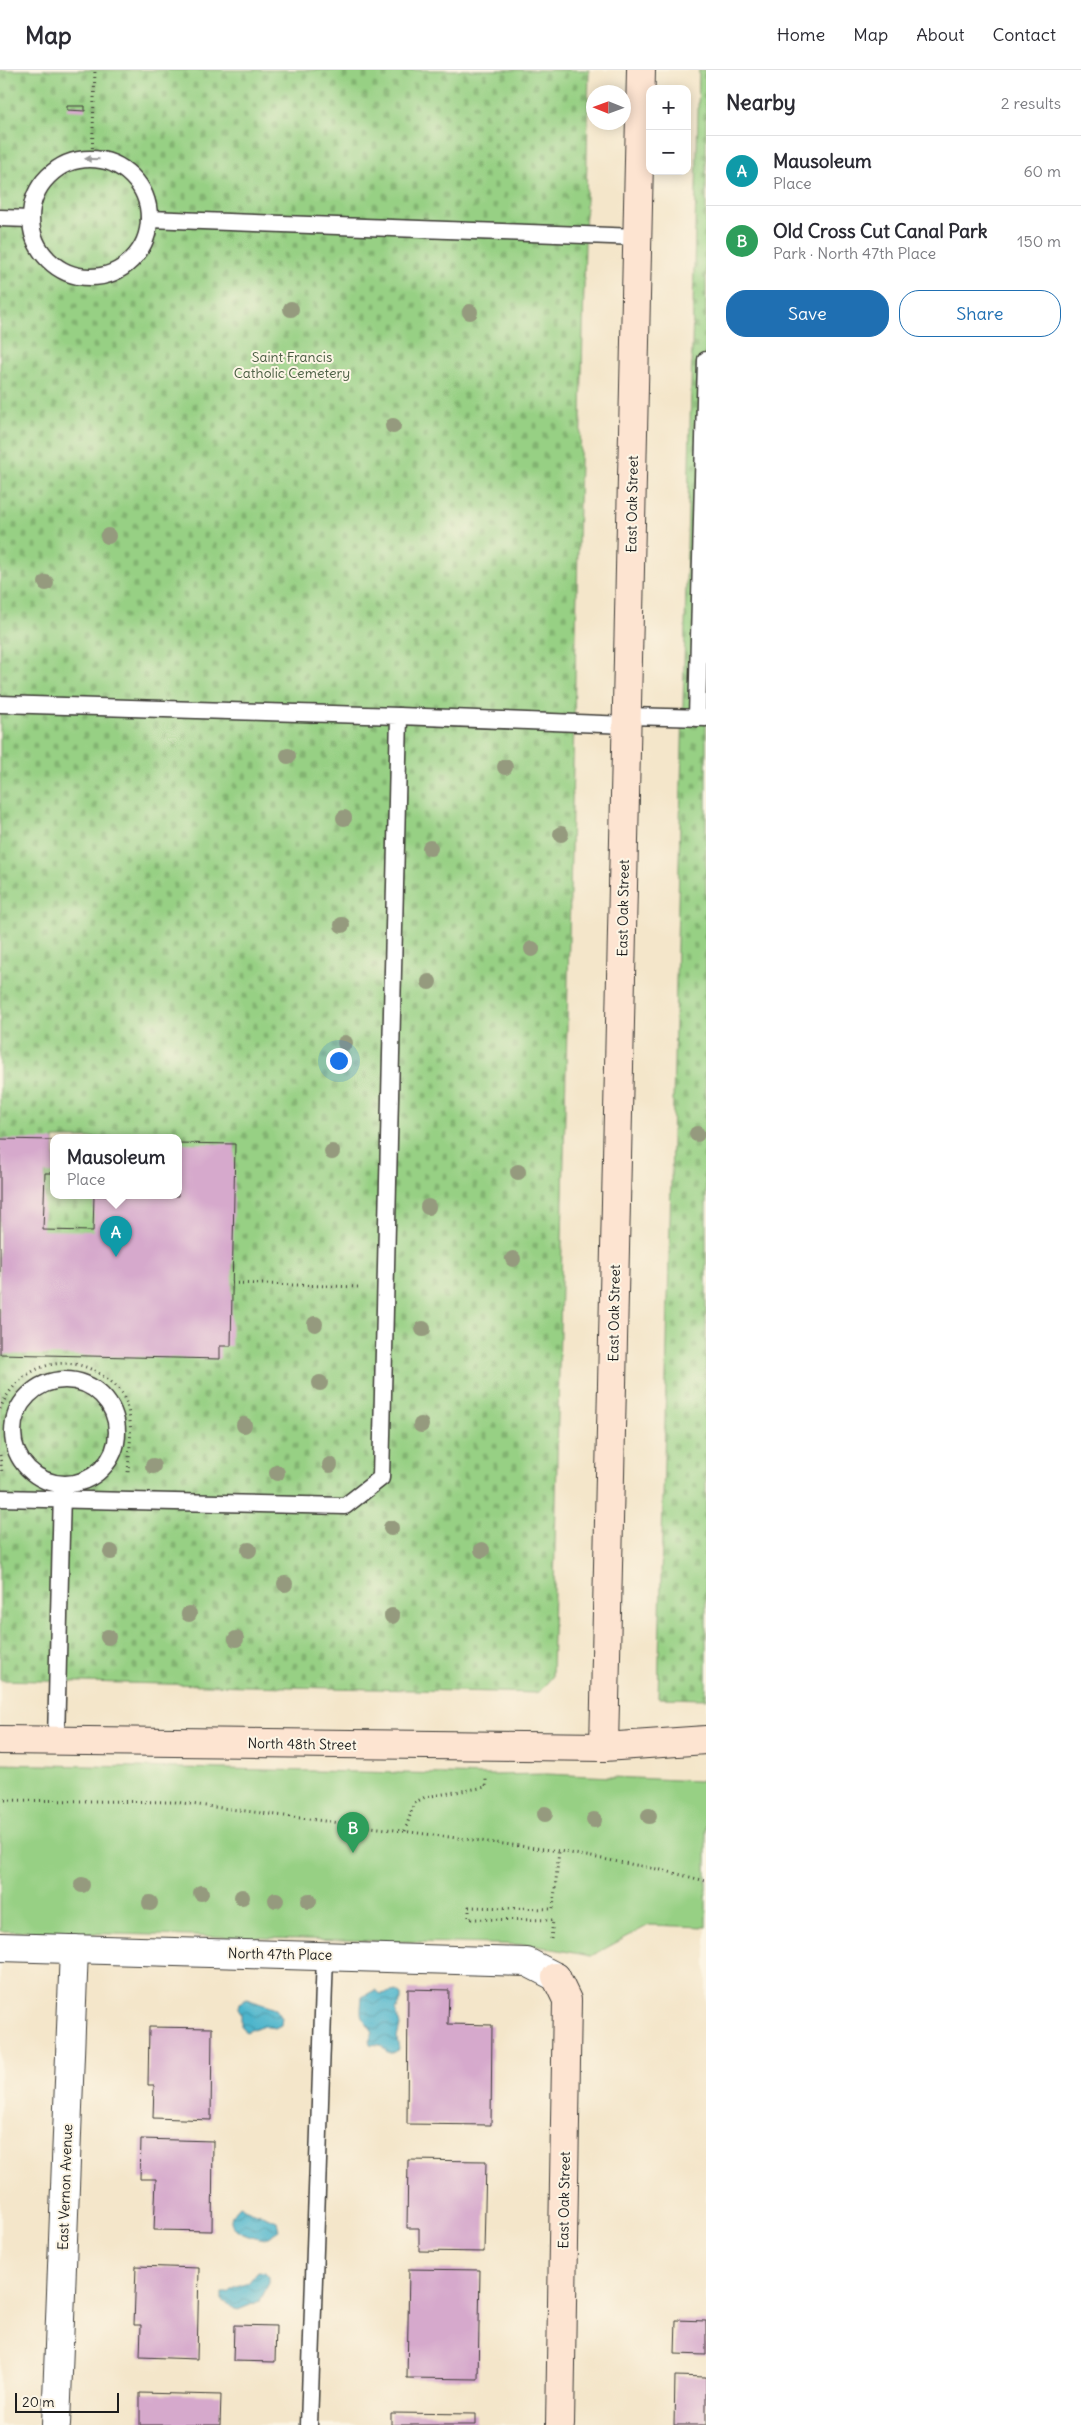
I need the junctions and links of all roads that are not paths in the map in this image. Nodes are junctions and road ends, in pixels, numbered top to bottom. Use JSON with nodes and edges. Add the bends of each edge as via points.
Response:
{"nodes":[{"id":1,"x":641,"y":70,"type":"edge"},
{"id":2,"x":0,"y":218,"type":"edge"},
{"id":3,"x":30,"y":219,"type":"junction"},
{"id":4,"x":149,"y":219,"type":"junction"},
{"id":5,"x":638,"y":237,"type":"junction"},
{"id":6,"x":706,"y":360,"type":"edge"},
{"id":7,"x":0,"y":704,"type":"edge"},
{"id":8,"x":399,"y":716,"type":"junction"},
{"id":9,"x":701,"y":718,"type":"edge"},
{"id":10,"x":627,"y":721,"type":"junction"},
{"id":11,"x":62,"y":1492,"type":"junction"},
{"id":12,"x":0,"y":1498,"type":"edge"},
{"id":13,"x":0,"y":1740,"type":"edge"},
{"id":14,"x":706,"y":1740,"type":"edge"},
{"id":15,"x":56,"y":1741,"type":"junction"},
{"id":16,"x":604,"y":1747,"type":"junction"},
{"id":17,"x":706,"y":1760,"type":"edge"},
{"id":18,"x":0,"y":1947,"type":"edge"},
{"id":19,"x":74,"y":1949,"type":"junction"},
{"id":20,"x":324,"y":1955,"type":"junction"},
{"id":21,"x":556,"y":1977,"type":"joint"},
{"id":22,"x":56,"y":2425,"type":"edge"},
{"id":23,"x":309,"y":2425,"type":"edge"},
{"id":24,"x":560,"y":2425,"type":"edge"}],
"edges":[{"from":1,"to":5,"type":"street","name":"East Oak Street"},
{"from":2,"to":3,"type":"lane"},
{"from":3,"to":4,"type":"lane","via":[[34,239],[44,257],[60,270],[79,277],[100,277],[119,270],[135,257],[145,239]]},
{"from":4,"to":3,"type":"lane","one_way":true,"via":[[147,200],[138,183],[108,160],[92,158],[71,161],[54,169],[41,183],[33,200]]},
{"from":4,"to":5,"type":"lane"},
{"from":5,"to":10,"type":"street","name":"East Oak Street"},
{"from":6,"to":9,"type":"lane"},
{"from":7,"to":8,"type":"lane"},
{"from":8,"to":10,"type":"lane"},
{"from":8,"to":11,"type":"lane","via":[[381,1478],[345,1506],[128,1501]]},
{"from":9,"to":10,"type":"lane"},
{"from":10,"to":16,"type":"street","name":"East Oak Street"},
{"from":11,"to":11,"type":"lane","via":[[97,1474],[109,1461],[116,1444],[117,1426],[112,1409],[101,1394],[86,1384],[70,1380],[53,1381],[25,1398],[13,1429],[14,1445],[26,1467]]},
{"from":11,"to":12,"type":"lane"},
{"from":11,"to":15,"type":"lane"},
{"from":13,"to":15,"type":"street","name":"North 48th Street"},
{"from":14,"to":16,"type":"street","name":"North 48th Street"},
{"from":15,"to":16,"type":"street","name":"North 48th Street"},
{"from":16,"to":17,"type":"street","name":"North 48th Street"},
{"from":18,"to":19,"type":"street","name":"North 47th Place"},
{"from":19,"to":20,"type":"street","name":"North 47th Place"},
{"from":19,"to":22,"type":"street","name":"East Vernon Avenue"},
{"from":20,"to":21,"type":"street","name":"North 47th Place","via":[[527,1962]]},
{"from":20,"to":23,"type":"lane"},
{"from":21,"to":24,"type":"street","name":"East Oak Street","via":[[568,2000]]}]}
